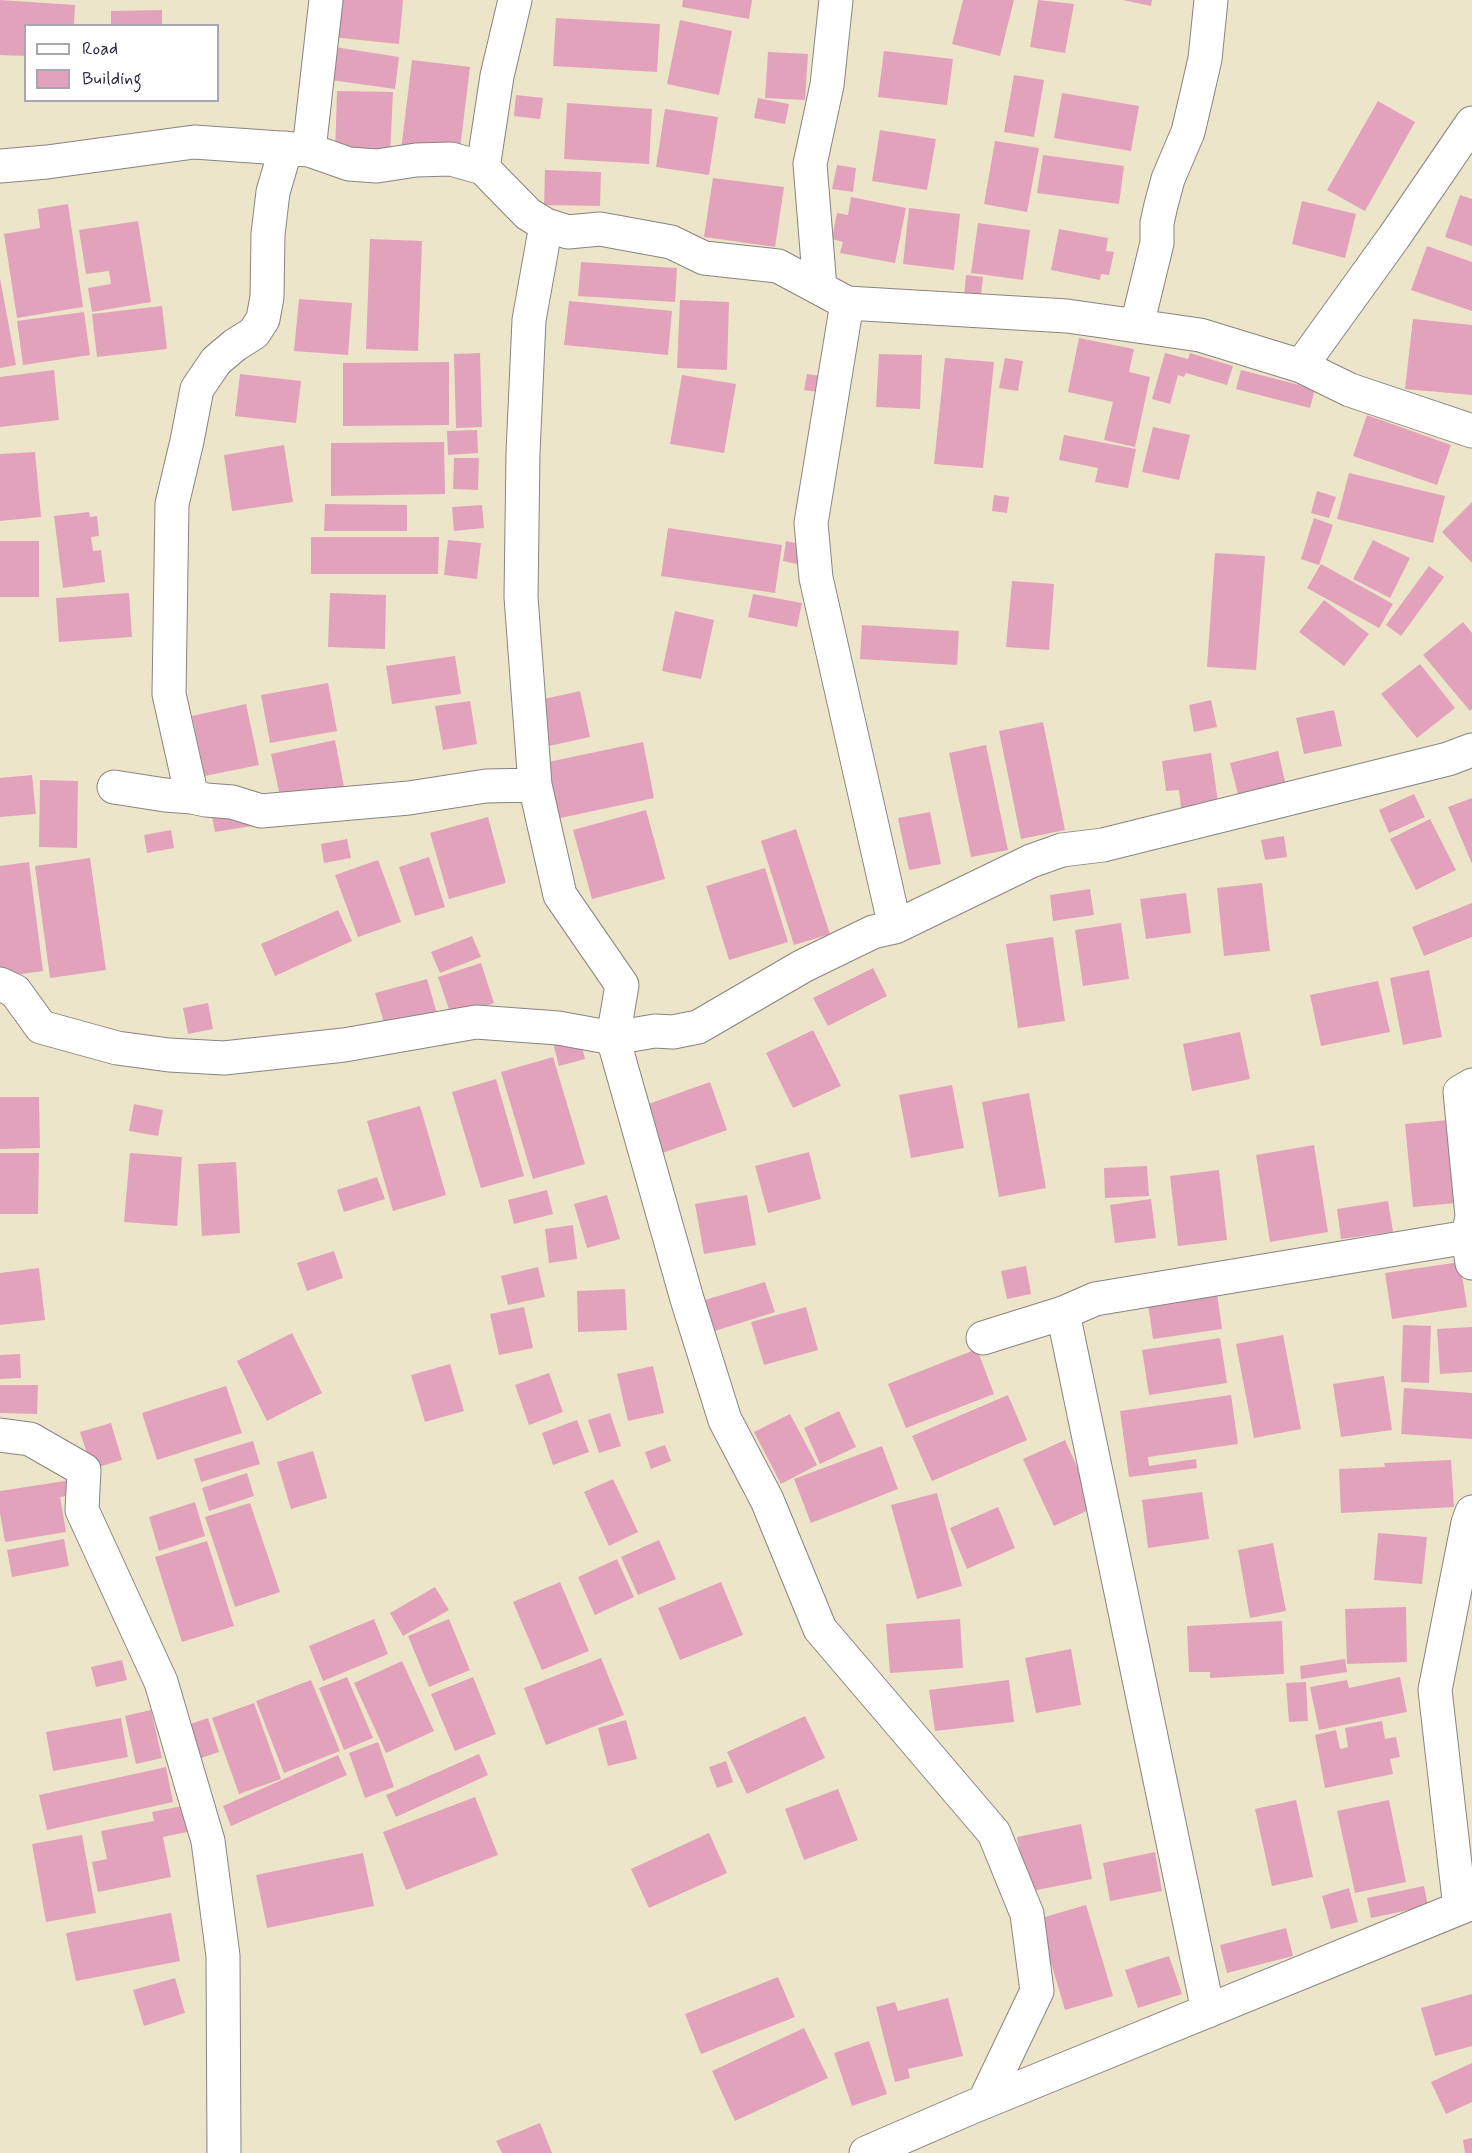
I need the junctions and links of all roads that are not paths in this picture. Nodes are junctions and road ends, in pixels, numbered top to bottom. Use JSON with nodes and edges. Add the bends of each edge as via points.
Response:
{"nodes":[{"id":1,"x":326,"y":0,"type":"edge"},
{"id":2,"x":515,"y":0,"type":"edge"},
{"id":3,"x":836,"y":0,"type":"edge"},
{"id":4,"x":1211,"y":0,"type":"edge"},
{"id":5,"x":1472,"y":123,"type":"edge"},
{"id":6,"x":298,"y":149,"type":"junction"},
{"id":7,"x":0,"y":166,"type":"edge"},
{"id":8,"x":483,"y":168,"type":"junction"},
{"id":9,"x":546,"y":225,"type":"junction"},
{"id":10,"x":833,"y":295,"type":"junction"},
{"id":11,"x":1137,"y":325,"type":"junction"},
{"id":12,"x":1301,"y":366,"type":"junction"},
{"id":13,"x":1472,"y":430,"type":"edge"},
{"id":14,"x":1472,"y":750,"type":"edge"},
{"id":15,"x":535,"y":785,"type":"junction"},
{"id":16,"x":114,"y":787,"type":"dead end"},
{"id":17,"x":192,"y":796,"type":"junction"},
{"id":18,"x":895,"y":927,"type":"junction"},
{"id":19,"x":0,"y":984,"type":"edge"},
{"id":20,"x":612,"y":1038,"type":"junction"},
{"id":21,"x":1472,"y":1085,"type":"edge"},
{"id":22,"x":1470,"y":1250,"type":"edge"},
{"id":23,"x":1063,"y":1313,"type":"junction"},
{"id":24,"x":983,"y":1338,"type":"dead end"},
{"id":25,"x":0,"y":1435,"type":"edge"},
{"id":26,"x":1472,"y":1512,"type":"edge"},
{"id":27,"x":1466,"y":1905,"type":"edge"},
{"id":28,"x":1208,"y":2011,"type":"junction"},
{"id":29,"x":984,"y":2102,"type":"junction"},
{"id":30,"x":224,"y":2153,"type":"edge"},
{"id":31,"x":866,"y":2153,"type":"edge"}],
"edges":[{"from":1,"to":6,"type":"street"},
{"from":2,"to":8,"type":"street","via":[[497,76]]},
{"from":3,"to":10,"type":"street","via":[[827,85],[810,164]]},
{"from":4,"to":11,"type":"street","via":[[1205,59],[1188,132],[1161,205]]},
{"from":5,"to":12,"type":"street"},
{"from":6,"to":7,"type":"street","via":[[194,142]]},
{"from":6,"to":8,"type":"street","via":[[349,164],[377,166],[451,159]]},
{"from":6,"to":17,"type":"street","via":[[273,192],[263,319],[254,333],[216,361],[196,389],[172,504],[170,694]]},
{"from":8,"to":9,"type":"street","via":[[528,214]]},
{"from":9,"to":10,"type":"street","via":[[568,232],[600,228],[671,242],[704,258],[778,266]]},
{"from":9,"to":15,"type":"street","via":[[530,320],[523,453],[521,597]]},
{"from":10,"to":11,"type":"street"},
{"from":10,"to":18,"type":"street","via":[[811,523],[816,578]]},
{"from":11,"to":12,"type":"street","via":[[1200,335]]},
{"from":12,"to":13,"type":"street","via":[[1350,390]]},
{"from":14,"to":18,"type":"street","via":[[1102,845],[1062,850]]},
{"from":15,"to":17,"type":"street","via":[[486,786],[409,798],[261,811]]},
{"from":15,"to":20,"type":"street","via":[[560,895],[622,985]]},
{"from":16,"to":17,"type":"street"},
{"from":18,"to":20,"type":"street","via":[[873,932],[803,966],[698,1027]]},
{"from":19,"to":20,"type":"street","via":[[15,992],[41,1027],[117,1048],[169,1055],[224,1058],[322,1048],[476,1022],[558,1028]]},
{"from":20,"to":29,"type":"street","via":[[725,1419],[767,1500],[820,1629],[994,1833],[1027,1914],[1037,1991]]},
{"from":21,"to":22,"type":"street","via":[[1461,1092],[1472,1216]]},
{"from":22,"to":23,"type":"street","via":[[1095,1299]]},
{"from":23,"to":24,"type":"street"},
{"from":23,"to":28,"type":"street"},
{"from":25,"to":30,"type":"street","via":[[30,1439],[84,1470],[82,1510],[161,1682],[208,1841],[223,1956]]},
{"from":26,"to":27,"type":"street","via":[[1435,1690]]},
{"from":27,"to":28,"type":"street"},
{"from":28,"to":29,"type":"street"},
{"from":29,"to":31,"type":"street"}]}
